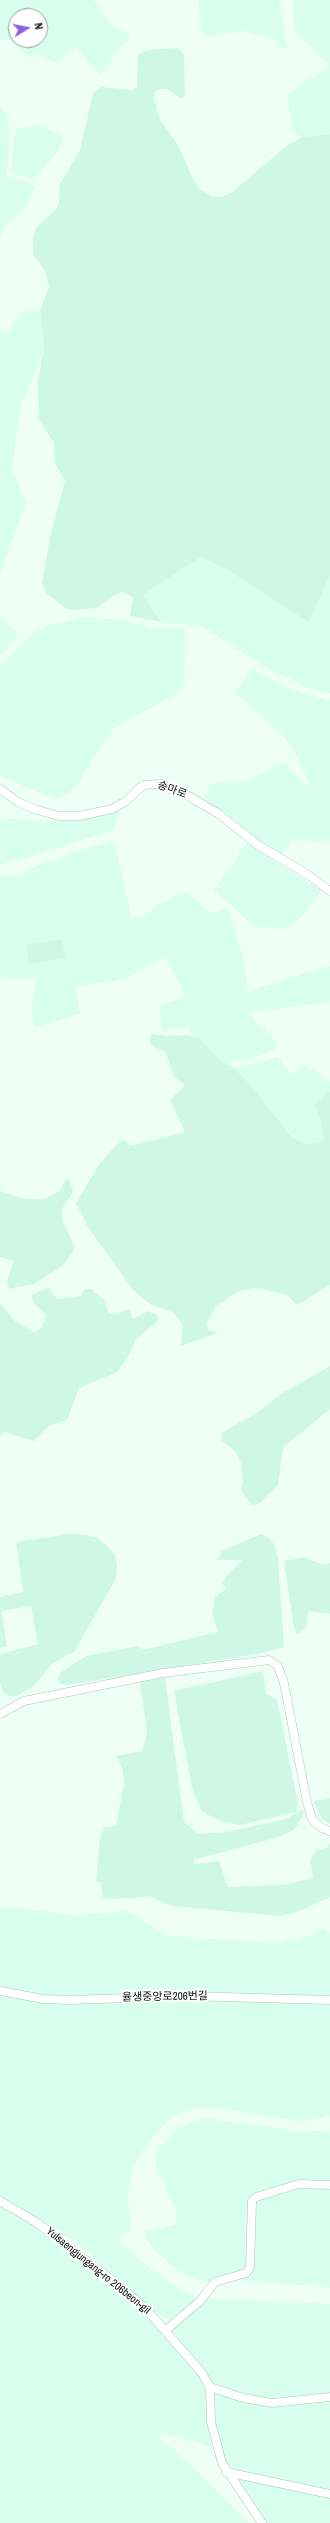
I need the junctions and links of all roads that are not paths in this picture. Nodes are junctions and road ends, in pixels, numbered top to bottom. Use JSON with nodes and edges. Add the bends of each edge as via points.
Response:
{"nodes":[{"id":1,"x":0,"y":789,"type":"edge"},
{"id":2,"x":330,"y":891,"type":"edge"},
{"id":3,"x":0,"y":1713,"type":"edge"},
{"id":4,"x":330,"y":1831,"type":"edge"},
{"id":5,"x":0,"y":1991,"type":"edge"},
{"id":6,"x":330,"y":2000,"type":"edge"},
{"id":7,"x":330,"y":2185,"type":"edge"},
{"id":8,"x":0,"y":2201,"type":"edge"},
{"id":9,"x":166,"y":2330,"type":"junction"},
{"id":10,"x":210,"y":2387,"type":"junction"},
{"id":11,"x":330,"y":2397,"type":"edge"},
{"id":12,"x":226,"y":2472,"type":"junction"},
{"id":13,"x":330,"y":2494,"type":"edge"},
{"id":14,"x":262,"y":2523,"type":"edge"}],
"edges":[{"from":1,"to":2,"type":"street","name":"송마로","via":[[18,802],[34,809],[59,816],[79,816],[112,809],[126,801],[143,785],[160,784],[219,814],[258,845]]},
{"from":3,"to":4,"type":"street","via":[[24,1701],[163,1673],[269,1660],[278,1666],[284,1683],[312,1819]]},
{"from":5,"to":6,"type":"street","name":"율생중앙로206번길","via":[[44,1999],[70,2000],[187,1996]]},
{"from":7,"to":9,"type":"street","via":[[299,2184],[256,2197],[252,2201],[250,2267],[246,2273],[215,2282],[198,2302]]},
{"from":8,"to":9,"type":"street","name":"Yulsaengjungang-ro 206beon-gil","via":[[36,2222],[116,2283]]},
{"from":9,"to":10,"type":"street","name":"Yulsaengjungang-ro 206beon-gil","via":[[202,2373]]},
{"from":10,"to":11,"type":"street","via":[[243,2398],[272,2403]]},
{"from":10,"to":12,"type":"street","via":[[211,2422],[217,2449]]},
{"from":12,"to":13,"type":"street"},
{"from":12,"to":14,"type":"street"}]}
